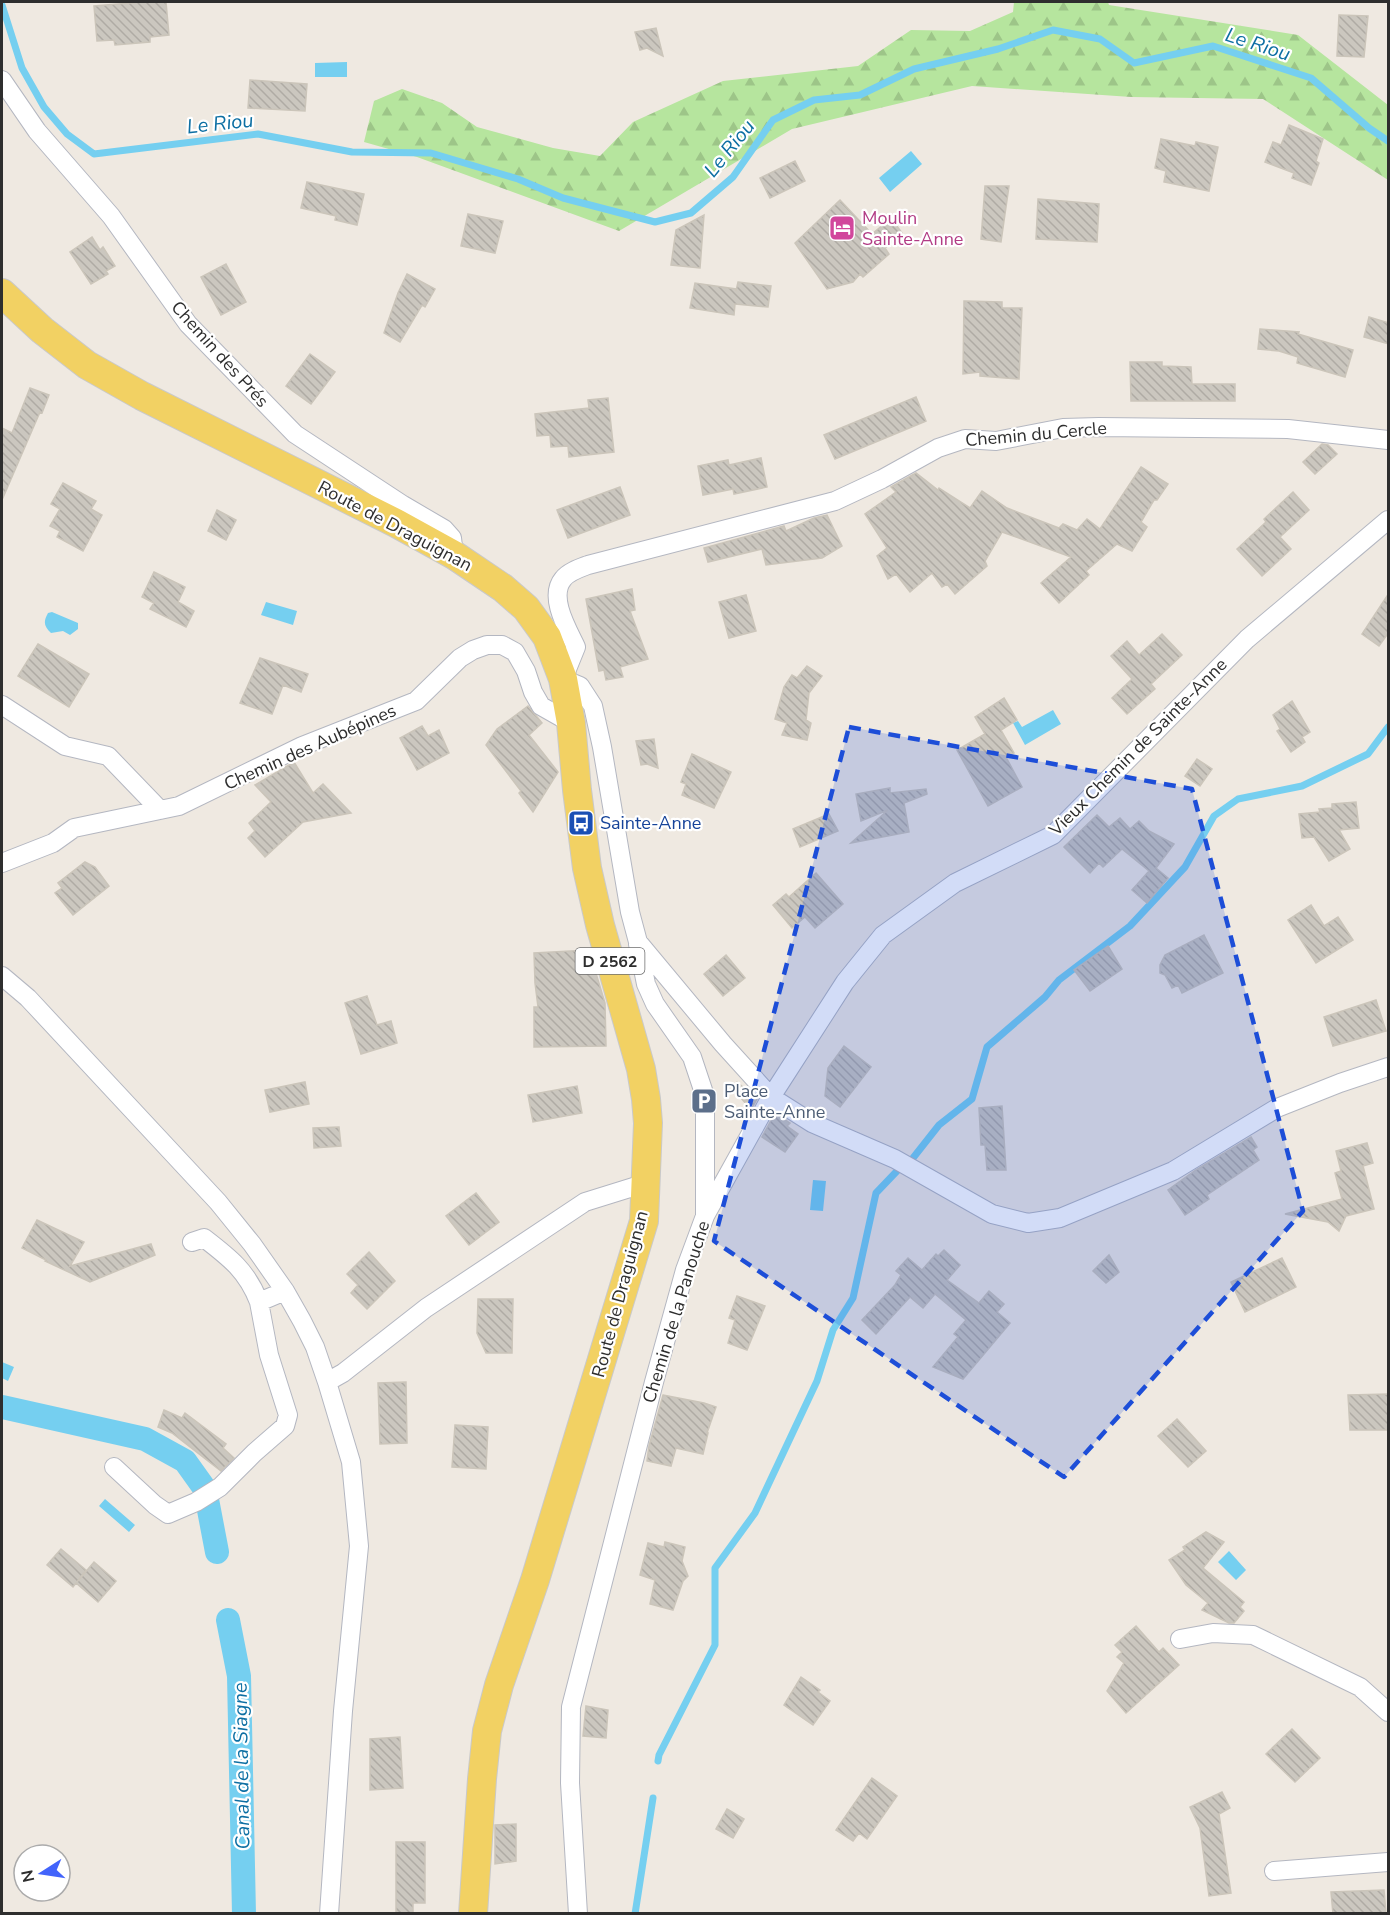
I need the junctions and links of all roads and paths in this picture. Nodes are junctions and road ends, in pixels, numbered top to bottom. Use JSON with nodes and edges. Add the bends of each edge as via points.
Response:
{"nodes":[{"id":1,"x":2,"y":80,"type":"edge"},
{"id":2,"x":2,"y":293,"type":"edge"},
{"id":3,"x":1389,"y":441,"type":"edge"},
{"id":4,"x":1389,"y":520,"type":"edge"},
{"id":5,"x":454,"y":555,"type":"junction"},
{"id":6,"x":563,"y":679,"type":"junction"},
{"id":7,"x":2,"y":705,"type":"edge"},
{"id":8,"x":571,"y":723,"type":"junction"},
{"id":9,"x":160,"y":810,"type":"junction"},
{"id":10,"x":2,"y":863,"type":"edge"},
{"id":11,"x":638,"y":942,"type":"junction"},
{"id":12,"x":2,"y":976,"type":"edge"},
{"id":13,"x":1389,"y":1067,"type":"edge"},
{"id":14,"x":771,"y":1097,"type":"junction"},
{"id":15,"x":646,"y":1183,"type":"junction"},
{"id":16,"x":705,"y":1216,"type":"junction"},
{"id":17,"x":192,"y":1242,"type":"dead end"},
{"id":18,"x":285,"y":1291,"type":"junction"},
{"id":19,"x":259,"y":1302,"type":"junction"},
{"id":20,"x":327,"y":1382,"type":"junction"},
{"id":21,"x":114,"y":1467,"type":"dead end"},
{"id":22,"x":1180,"y":1639,"type":"dead end"},
{"id":23,"x":1389,"y":1712,"type":"edge"},
{"id":24,"x":1389,"y":1862,"type":"edge"},
{"id":25,"x":1274,"y":1872,"type":"dead end"},
{"id":26,"x":329,"y":1914,"type":"edge"},
{"id":27,"x":473,"y":1914,"type":"edge"},
{"id":28,"x":578,"y":1914,"type":"edge"}],
"edges":[{"from":1,"to":5,"type":"street","name":"Chemin des Prés","via":[[37,130],[111,216],[188,324],[294,434],[444,529],[452,538]]},
{"from":2,"to":5,"type":"main road","name":"Route de Draguignan","number":"D 2562","via":[[87,365]]},
{"from":3,"to":6,"type":"street","name":"Chemin du Cercle","via":[[1288,429],[1099,427],[1063,428],[996,441],[965,440],[938,448],[835,501],[572,572],[558,589],[559,608],[576,647]]},
{"from":4,"to":14,"type":"street","name":"Vieux Chemin de Sainte-Anne","via":[[1247,639],[1053,835],[955,883],[883,935],[845,982]]},
{"from":5,"to":6,"type":"main road","name":"Route de Draguignan","number":"D 2562","via":[[526,608],[547,637]]},
{"from":6,"to":8,"type":"main road","name":"Route de Draguignan","number":"D 2562"},
{"from":6,"to":11,"type":"street","via":[[580,686],[593,706]]},
{"from":7,"to":9,"type":"street","via":[[65,747],[108,756]]},
{"from":8,"to":9,"type":"street","name":"Chemin des Aubépines","via":[[541,706],[515,652],[502,645],[488,645],[460,658],[416,701],[302,746],[179,806]]},
{"from":8,"to":15,"type":"main road","name":"Route de Draguignan","number":"D 2562","via":[[586,868],[646,1099]]},
{"from":9,"to":10,"type":"street","name":"Chemin des Aubépines","via":[[74,828],[53,843]]},
{"from":11,"to":14,"type":"street"},
{"from":11,"to":16,"type":"street","via":[[646,984],[655,1004],[692,1057],[705,1096]]},
{"from":12,"to":18,"type":"street","via":[[28,998],[218,1202]]},
{"from":13,"to":14,"type":"street","via":[[1277,1107],[1173,1171],[1060,1218],[1028,1223],[992,1214],[895,1158],[812,1123]]},
{"from":14,"to":16,"type":"street","name":"Chemin de la Panouche"},
{"from":15,"to":20,"type":"street","via":[[585,1202],[426,1308]]},
{"from":15,"to":27,"type":"main road","name":"Route de Draguignan","number":"D 2562","via":[[644,1221],[488,1731]]},
{"from":16,"to":28,"type":"street","name":"Chemin de la Panouche","via":[[685,1270],[654,1382],[571,1707],[571,1805]]},
{"from":17,"to":19,"type":"street","via":[[204,1238],[231,1258],[252,1284]]},
{"from":18,"to":19,"type":"street"},
{"from":18,"to":20,"type":"street","via":[[315,1347]]},
{"from":19,"to":21,"type":"street","via":[[269,1355],[288,1415],[285,1426],[220,1487],[168,1514]]},
{"from":20,"to":26,"type":"street","via":[[351,1462],[359,1546]]},
{"from":22,"to":23,"type":"street","via":[[1213,1633],[1252,1635],[1360,1687]]},
{"from":24,"to":25,"type":"street"}]}
